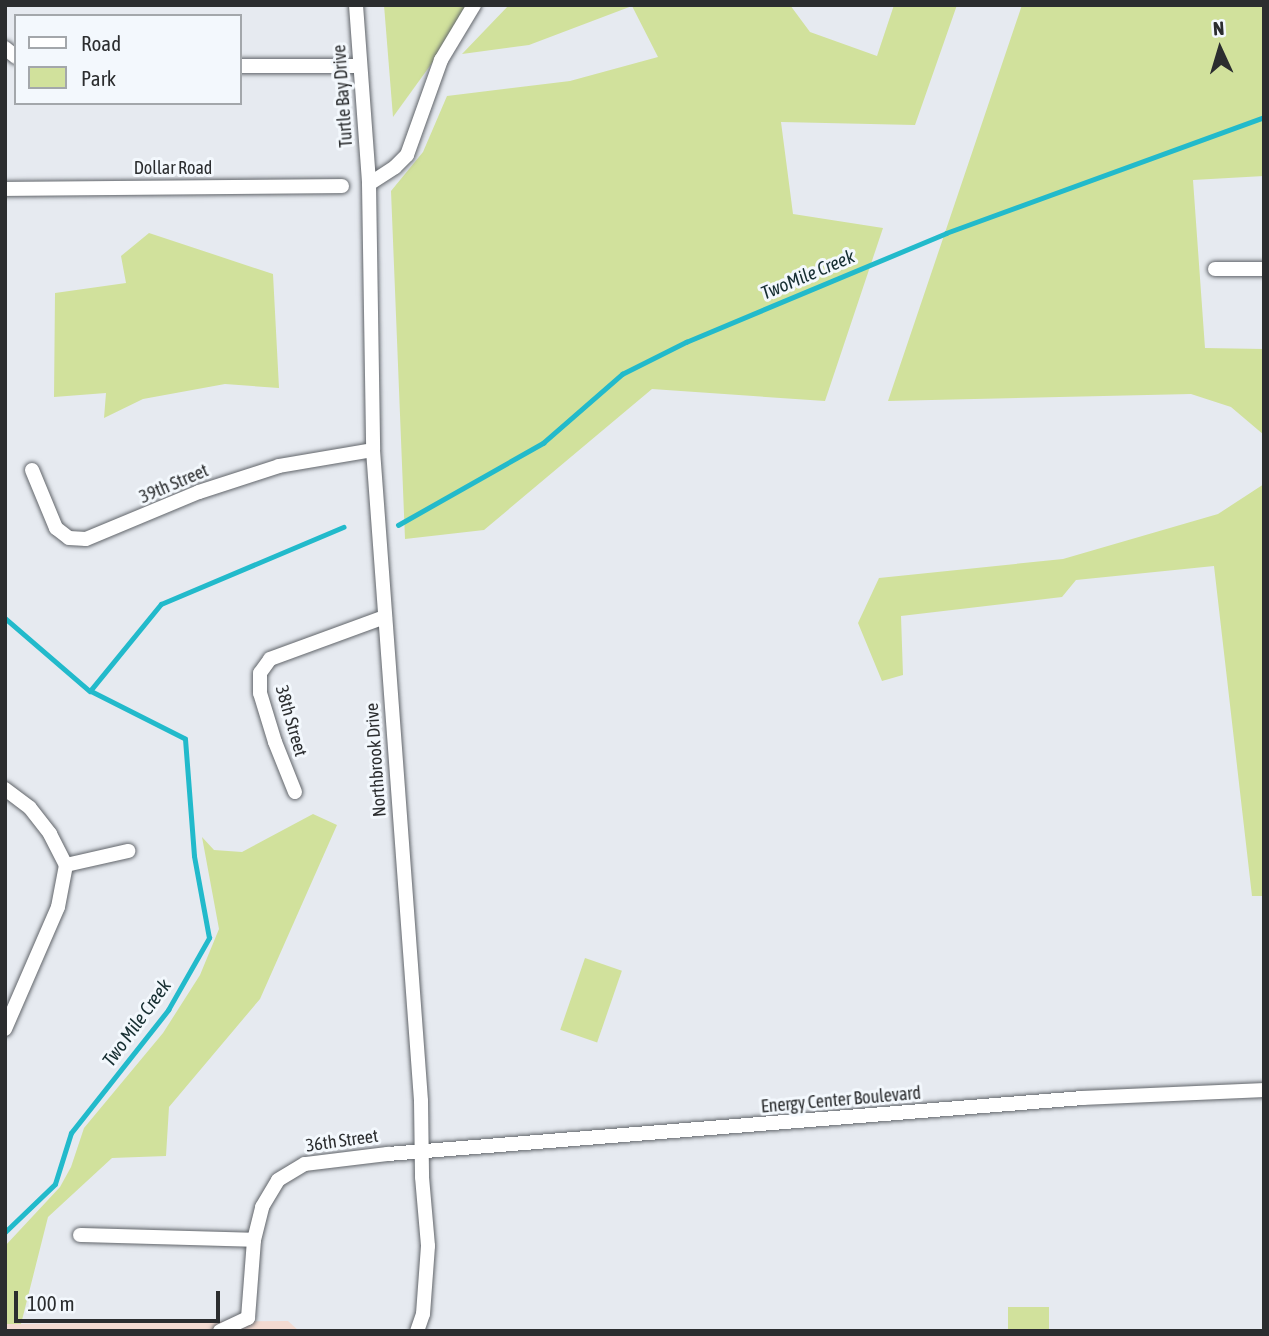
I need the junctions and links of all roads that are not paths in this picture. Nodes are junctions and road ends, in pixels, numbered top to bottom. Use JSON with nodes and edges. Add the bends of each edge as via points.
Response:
{"nodes":[{"id":1,"x":356,"y":5,"type":"edge"},
{"id":2,"x":474,"y":5,"type":"edge"},
{"id":3,"x":242,"y":66,"type":"edge"},
{"id":4,"x":360,"y":66,"type":"junction"},
{"id":5,"x":369,"y":184,"type":"junction"},
{"id":6,"x":342,"y":186,"type":"dead end"},
{"id":7,"x":5,"y":189,"type":"edge"},
{"id":8,"x":1215,"y":269,"type":"dead end"},
{"id":9,"x":1264,"y":269,"type":"edge"},
{"id":10,"x":373,"y":450,"type":"junction"},
{"id":11,"x":32,"y":470,"type":"dead end"},
{"id":12,"x":385,"y":617,"type":"junction"},
{"id":13,"x":5,"y":789,"type":"edge"},
{"id":14,"x":295,"y":792,"type":"dead end"},
{"id":15,"x":128,"y":851,"type":"dead end"},
{"id":16,"x":66,"y":865,"type":"junction"},
{"id":17,"x":9,"y":1013,"type":"edge"},
{"id":18,"x":5,"y":1029,"type":"edge"},
{"id":19,"x":1264,"y":1090,"type":"edge"},
{"id":20,"x":422,"y":1152,"type":"junction"},
{"id":21,"x":80,"y":1235,"type":"dead end"},
{"id":22,"x":254,"y":1240,"type":"junction"},
{"id":23,"x":219,"y":1331,"type":"edge"},
{"id":24,"x":417,"y":1331,"type":"edge"}],
"edges":[{"from":1,"to":4,"type":"street","name":"Turtle Bay Drive"},
{"from":2,"to":5,"type":"street","via":[[441,60],[407,155]]},
{"from":3,"to":4,"type":"street"},
{"from":4,"to":5,"type":"street","name":"Turtle Bay Drive"},
{"from":5,"to":10,"type":"street","name":"Northbrook Drive"},
{"from":6,"to":7,"type":"street","name":"Dollar Road"},
{"from":8,"to":9,"type":"street"},
{"from":10,"to":11,"type":"street","name":"39th Street","via":[[279,466],[199,492],[86,540],[69,538],[56,528]]},
{"from":10,"to":12,"type":"street","name":"Northbrook Drive"},
{"from":12,"to":14,"type":"street","name":"38th Street","via":[[270,659],[260,673],[260,693]]},
{"from":12,"to":20,"type":"street","name":"Northbrook Drive"},
{"from":13,"to":16,"type":"street","via":[[30,808]]},
{"from":15,"to":16,"type":"street"},
{"from":16,"to":17,"type":"street","via":[[58,907]]},
{"from":17,"to":18,"type":"street"},
{"from":19,"to":20,"type":"street","name":"Energy Center Boulevard","via":[[1083,1098]]},
{"from":20,"to":22,"type":"street","name":"36th Street","via":[[305,1164],[278,1180],[269,1192]]},
{"from":20,"to":24,"type":"street","name":"Northbrook Drive","via":[[428,1246],[423,1314]]},
{"from":21,"to":22,"type":"street"},
{"from":22,"to":23,"type":"street","name":"36th Street","via":[[247,1318]]}]}
